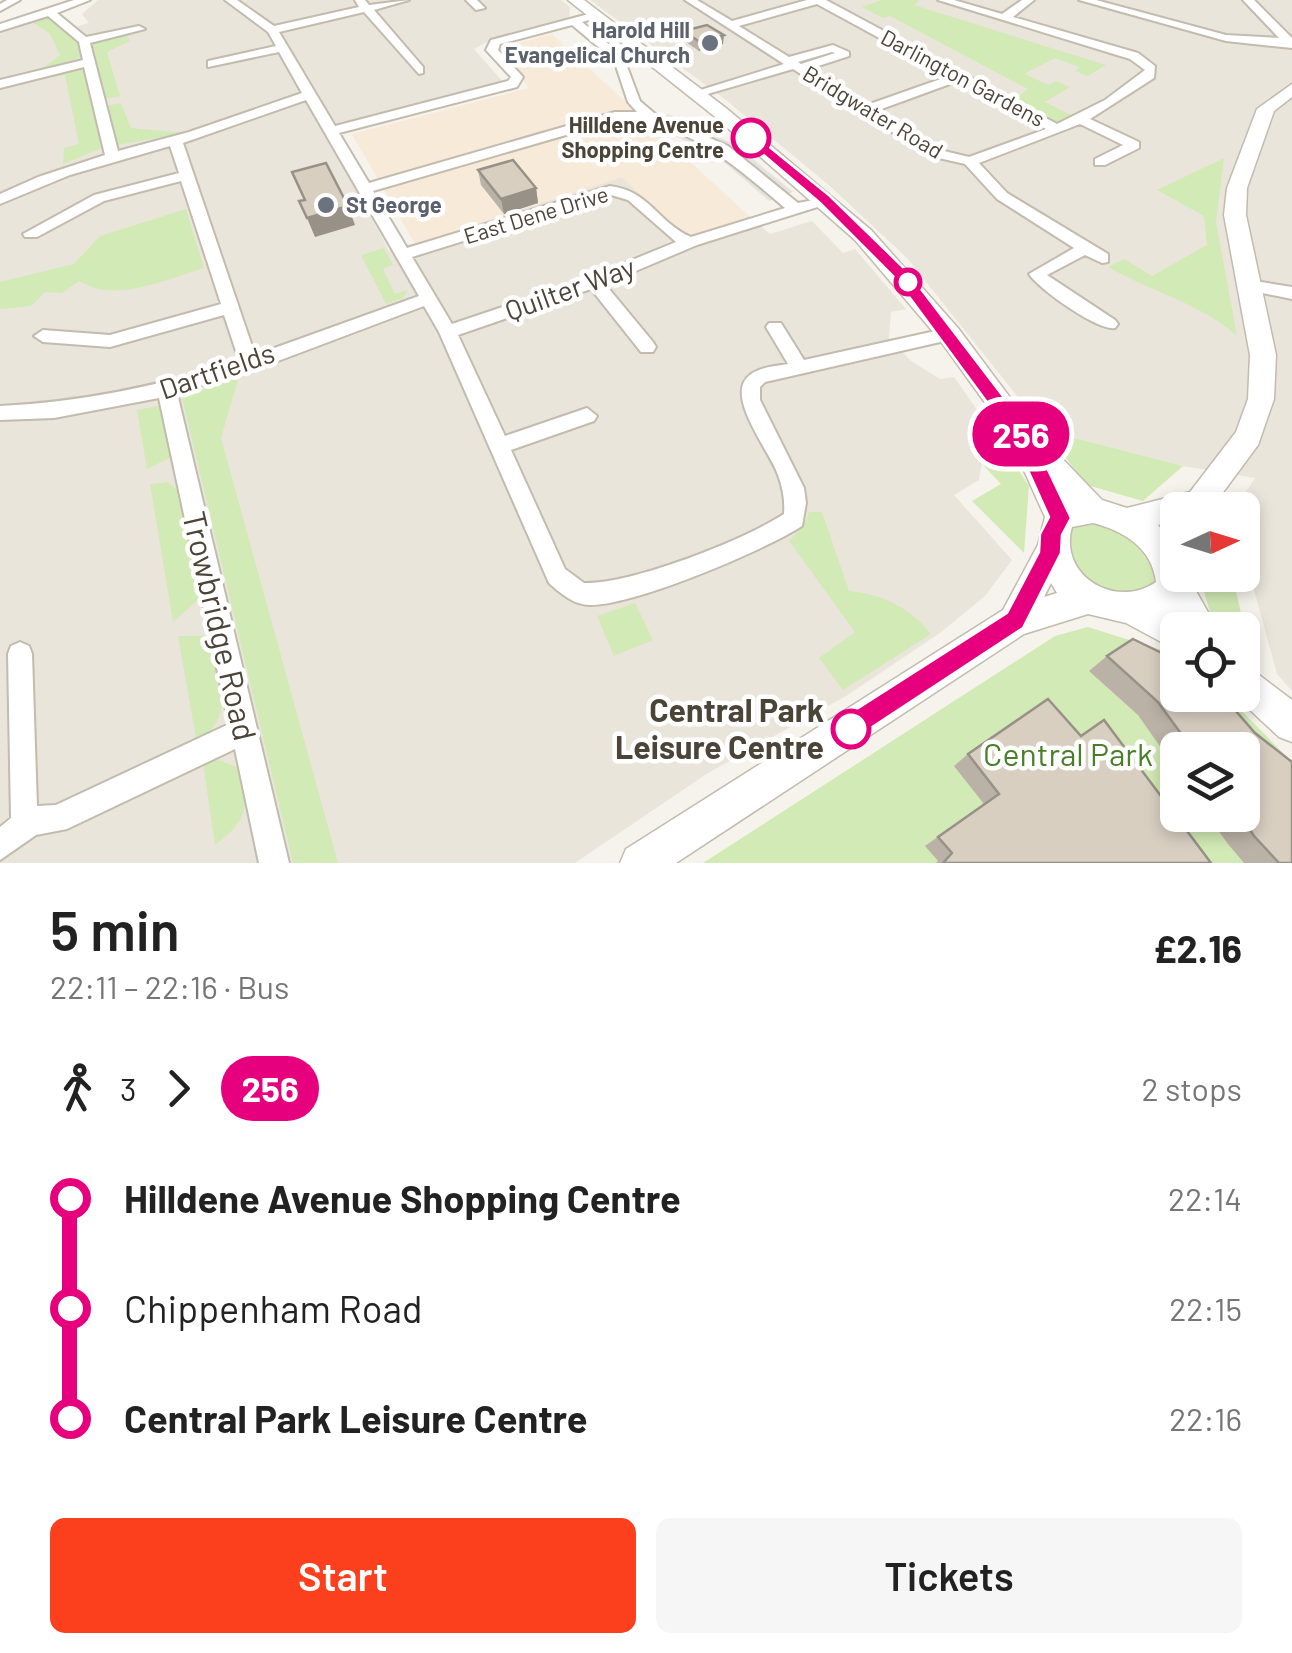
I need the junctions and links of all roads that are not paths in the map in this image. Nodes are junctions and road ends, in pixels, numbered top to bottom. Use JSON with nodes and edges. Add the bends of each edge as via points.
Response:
{"nodes":[{"id":1,"x":7,"y":0,"type":"edge"},
{"id":2,"x":15,"y":0,"type":"edge"},
{"id":3,"x":86,"y":0,"type":"edge"},
{"id":4,"x":230,"y":0,"type":"edge"},
{"id":5,"x":404,"y":0,"type":"edge"},
{"id":6,"x":690,"y":0,"type":"edge"},
{"id":7,"x":818,"y":0,"type":"edge"},
{"id":8,"x":943,"y":0,"type":"edge"},
{"id":9,"x":1029,"y":0,"type":"edge"},
{"id":10,"x":1084,"y":0,"type":"edge"},
{"id":11,"x":1248,"y":0,"type":"edge"},
{"id":12,"x":363,"y":4,"type":"edge"},
{"id":13,"x":0,"y":8,"type":"edge"},
{"id":14,"x":574,"y":10,"type":"edge"},
{"id":15,"x":48,"y":11,"type":"junction"},
{"id":16,"x":1004,"y":18,"type":"junction"},
{"id":17,"x":731,"y":26,"type":"junction"},
{"id":18,"x":0,"y":28,"type":"edge"},
{"id":19,"x":138,"y":28,"type":"dead end"},
{"id":20,"x":272,"y":30,"type":"junction"},
{"id":21,"x":84,"y":41,"type":"junction"},
{"id":22,"x":1290,"y":44,"type":"edge"},
{"id":23,"x":282,"y":48,"type":"junction"},
{"id":24,"x":89,"y":62,"type":"junction"},
{"id":25,"x":212,"y":64,"type":"dead end"},
{"id":26,"x":794,"y":65,"type":"junction"},
{"id":27,"x":418,"y":70,"type":"dead end"},
{"id":28,"x":959,"y":76,"type":"junction"},
{"id":29,"x":0,"y":84,"type":"edge"},
{"id":30,"x":1292,"y":89,"type":"edge"},
{"id":31,"x":310,"y":95,"type":"junction"},
{"id":32,"x":698,"y":95,"type":"junction"},
{"id":33,"x":634,"y":102,"type":"junction"},
{"id":34,"x":866,"y":110,"type":"junction"},
{"id":35,"x":620,"y":115,"type":"junction"},
{"id":36,"x":649,"y":116,"type":"junction"},
{"id":37,"x":1080,"y":118,"type":"junction"},
{"id":38,"x":1055,"y":128,"type":"junction"},
{"id":39,"x":330,"y":132,"type":"junction"},
{"id":40,"x":174,"y":140,"type":"junction"},
{"id":41,"x":112,"y":155,"type":"junction"},
{"id":42,"x":970,"y":161,"type":"junction"},
{"id":43,"x":1100,"y":162,"type":"dead end"},
{"id":44,"x":187,"y":175,"type":"junction"},
{"id":45,"x":364,"y":189,"type":"junction"},
{"id":46,"x":0,"y":200,"type":"edge"},
{"id":47,"x":825,"y":200,"type":"junction"},
{"id":48,"x":797,"y":210,"type":"junction"},
{"id":49,"x":32,"y":234,"type":"dead end"},
{"id":50,"x":691,"y":242,"type":"junction"},
{"id":51,"x":402,"y":255,"type":"junction"},
{"id":52,"x":594,"y":282,"type":"junction"},
{"id":53,"x":1249,"y":285,"type":"junction"},
{"id":54,"x":1292,"y":293,"type":"edge"},
{"id":55,"x":428,"y":299,"type":"junction"},
{"id":56,"x":230,"y":306,"type":"junction"},
{"id":57,"x":1109,"y":324,"type":"dead end"},
{"id":58,"x":775,"y":327,"type":"dead end"},
{"id":59,"x":448,"y":332,"type":"junction"},
{"id":60,"x":949,"y":334,"type":"junction"},
{"id":61,"x":43,"y":336,"type":"dead end"},
{"id":62,"x":647,"y":347,"type":"dead end"},
{"id":63,"x":248,"y":361,"type":"junction"},
{"id":64,"x":799,"y":367,"type":"junction"},
{"id":65,"x":167,"y":389,"type":"junction"},
{"id":66,"x":0,"y":413,"type":"edge"},
{"id":67,"x":586,"y":416,"type":"dead end"},
{"id":68,"x":1022,"y":436,"type":"junction"},
{"id":69,"x":500,"y":446,"type":"junction"},
{"id":70,"x":1206,"y":492,"type":"edge"},
{"id":71,"x":1093,"y":510,"type":"junction"},
{"id":72,"x":1160,"y":514,"type":"edge"},
{"id":73,"x":1060,"y":518,"type":"junction"},
{"id":74,"x":1131,"y":520,"type":"junction"},
{"id":75,"x":1160,"y":549,"type":"edge"},
{"id":76,"x":1050,"y":553,"type":"junction"},
{"id":77,"x":1163,"y":592,"type":"edge"},
{"id":78,"x":1088,"y":599,"type":"junction"},
{"id":79,"x":1135,"y":611,"type":"junction"},
{"id":80,"x":1015,"y":620,"type":"junction"},
{"id":81,"x":1160,"y":626,"type":"edge"},
{"id":82,"x":20,"y":654,"type":"dead end"},
{"id":83,"x":1260,"y":695,"type":"edge"},
{"id":84,"x":1292,"y":724,"type":"edge"},
{"id":85,"x":243,"y":731,"type":"junction"},
{"id":86,"x":31,"y":821,"type":"junction"},
{"id":87,"x":0,"y":845,"type":"edge"},
{"id":88,"x":274,"y":863,"type":"edge"},
{"id":89,"x":640,"y":863,"type":"edge"}],
"edges":[{"from":1,"to":2,"type":"street"},
{"from":2,"to":13,"type":"street"},
{"from":3,"to":15,"type":"street"},
{"from":4,"to":20,"type":"street"},
{"from":5,"to":12,"type":"street"},
{"from":6,"to":17,"type":"street","name":"Bridgwater Road"},
{"from":7,"to":17,"type":"street"},
{"from":7,"to":28,"type":"street","name":"Darlington Gardens"},
{"from":8,"to":16,"type":"street"},
{"from":9,"to":16,"type":"street"},
{"from":10,"to":22,"type":"street","via":[[1226,38]]},
{"from":11,"to":22,"type":"street"},
{"from":12,"to":20,"type":"street"},
{"from":12,"to":27,"type":"street"},
{"from":14,"to":32,"type":"street","via":[[596,16]]},
{"from":14,"to":33,"type":"street","via":[[618,59]]},
{"from":14,"to":39,"type":"street","via":[[494,42],[492,50],[517,77],[513,84]]},
{"from":15,"to":18,"type":"street"},
{"from":15,"to":21,"type":"street"},
{"from":16,"to":37,"type":"street","via":[[1149,65],[1150,75],[1128,94]]},
{"from":17,"to":26,"type":"street","name":"Bridgwater Road"},
{"from":19,"to":21,"type":"street"},
{"from":20,"to":23,"type":"street"},
{"from":21,"to":24,"type":"street"},
{"from":23,"to":25,"type":"street"},
{"from":23,"to":31,"type":"street"},
{"from":24,"to":29,"type":"street"},
{"from":24,"to":41,"type":"street"},
{"from":26,"to":32,"type":"street"},
{"from":26,"to":34,"type":"street","name":"Bridgwater Road"},
{"from":28,"to":34,"type":"street"},
{"from":28,"to":38,"type":"street","name":"Darlington Gardens"},
{"from":30,"to":53,"type":"street","via":[[1266,108],[1238,188],[1235,214]]},
{"from":31,"to":39,"type":"street"},
{"from":31,"to":40,"type":"street"},
{"from":32,"to":47,"type":"street"},
{"from":33,"to":35,"type":"street"},
{"from":33,"to":36,"type":"street"},
{"from":34,"to":42,"type":"street","name":"Bridgwater Road","via":[[935,153]]},
{"from":35,"to":36,"type":"street"},
{"from":35,"to":45,"type":"street"},
{"from":36,"to":48,"type":"street","via":[[723,149]]},
{"from":37,"to":38,"type":"street"},
{"from":37,"to":43,"type":"street","via":[[1134,145]]},
{"from":38,"to":42,"type":"street"},
{"from":39,"to":45,"type":"street"},
{"from":40,"to":41,"type":"street"},
{"from":40,"to":44,"type":"street"},
{"from":41,"to":46,"type":"street"},
{"from":42,"to":57,"type":"street","name":"Bridgwater Road","via":[[1002,196],[1094,253],[1038,274]]},
{"from":44,"to":49,"type":"street","via":[[99,198]]},
{"from":44,"to":56,"type":"street"},
{"from":45,"to":51,"type":"street"},
{"from":47,"to":48,"type":"street"},
{"from":47,"to":60,"type":"street","via":[[902,275]]},
{"from":48,"to":50,"type":"street"},
{"from":50,"to":51,"type":"street","name":"East Dene Drive","via":[[675,237],[620,190]]},
{"from":50,"to":52,"type":"street","name":"Quilter Way"},
{"from":51,"to":55,"type":"street"},
{"from":52,"to":59,"type":"street","name":"Quilter Way"},
{"from":52,"to":62,"type":"street"},
{"from":53,"to":54,"type":"street"},
{"from":53,"to":70,"type":"street","via":[[1263,355],[1261,399],[1248,437]]},
{"from":55,"to":59,"type":"street"},
{"from":55,"to":63,"type":"street","name":"Dartfields"},
{"from":56,"to":61,"type":"street","via":[[110,341]]},
{"from":56,"to":63,"type":"street"},
{"from":58,"to":64,"type":"street"},
{"from":59,"to":69,"type":"street"},
{"from":60,"to":64,"type":"street"},
{"from":60,"to":68,"type":"street"},
{"from":63,"to":65,"type":"street","name":"Dartfields"},
{"from":64,"to":69,"type":"street","via":[[760,377],[751,385],[750,400],[792,481],[794,519],[766,536],[588,595],[557,576]]},
{"from":65,"to":66,"type":"street","name":"Dartfields","via":[[106,405]]},
{"from":65,"to":85,"type":"street","name":"Trowbridge Road"},
{"from":67,"to":69,"type":"street"},
{"from":68,"to":71,"type":"street"},
{"from":68,"to":73,"type":"street"},
{"from":71,"to":73,"type":"street"},
{"from":71,"to":74,"type":"street"},
{"from":72,"to":74,"type":"street"},
{"from":73,"to":76,"type":"street"},
{"from":74,"to":75,"type":"street"},
{"from":76,"to":78,"type":"street"},
{"from":76,"to":80,"type":"street"},
{"from":77,"to":79,"type":"street","via":[[1159,604]]},
{"from":78,"to":79,"type":"street"},
{"from":78,"to":80,"type":"street"},
{"from":79,"to":81,"type":"street"},
{"from":80,"to":89,"type":"street"},
{"from":82,"to":86,"type":"street","via":[[23,812]]},
{"from":83,"to":84,"type":"street"},
{"from":85,"to":86,"type":"street","via":[[57,818]]},
{"from":85,"to":88,"type":"street","name":"Trowbridge Road"},
{"from":86,"to":87,"type":"street"}]}
